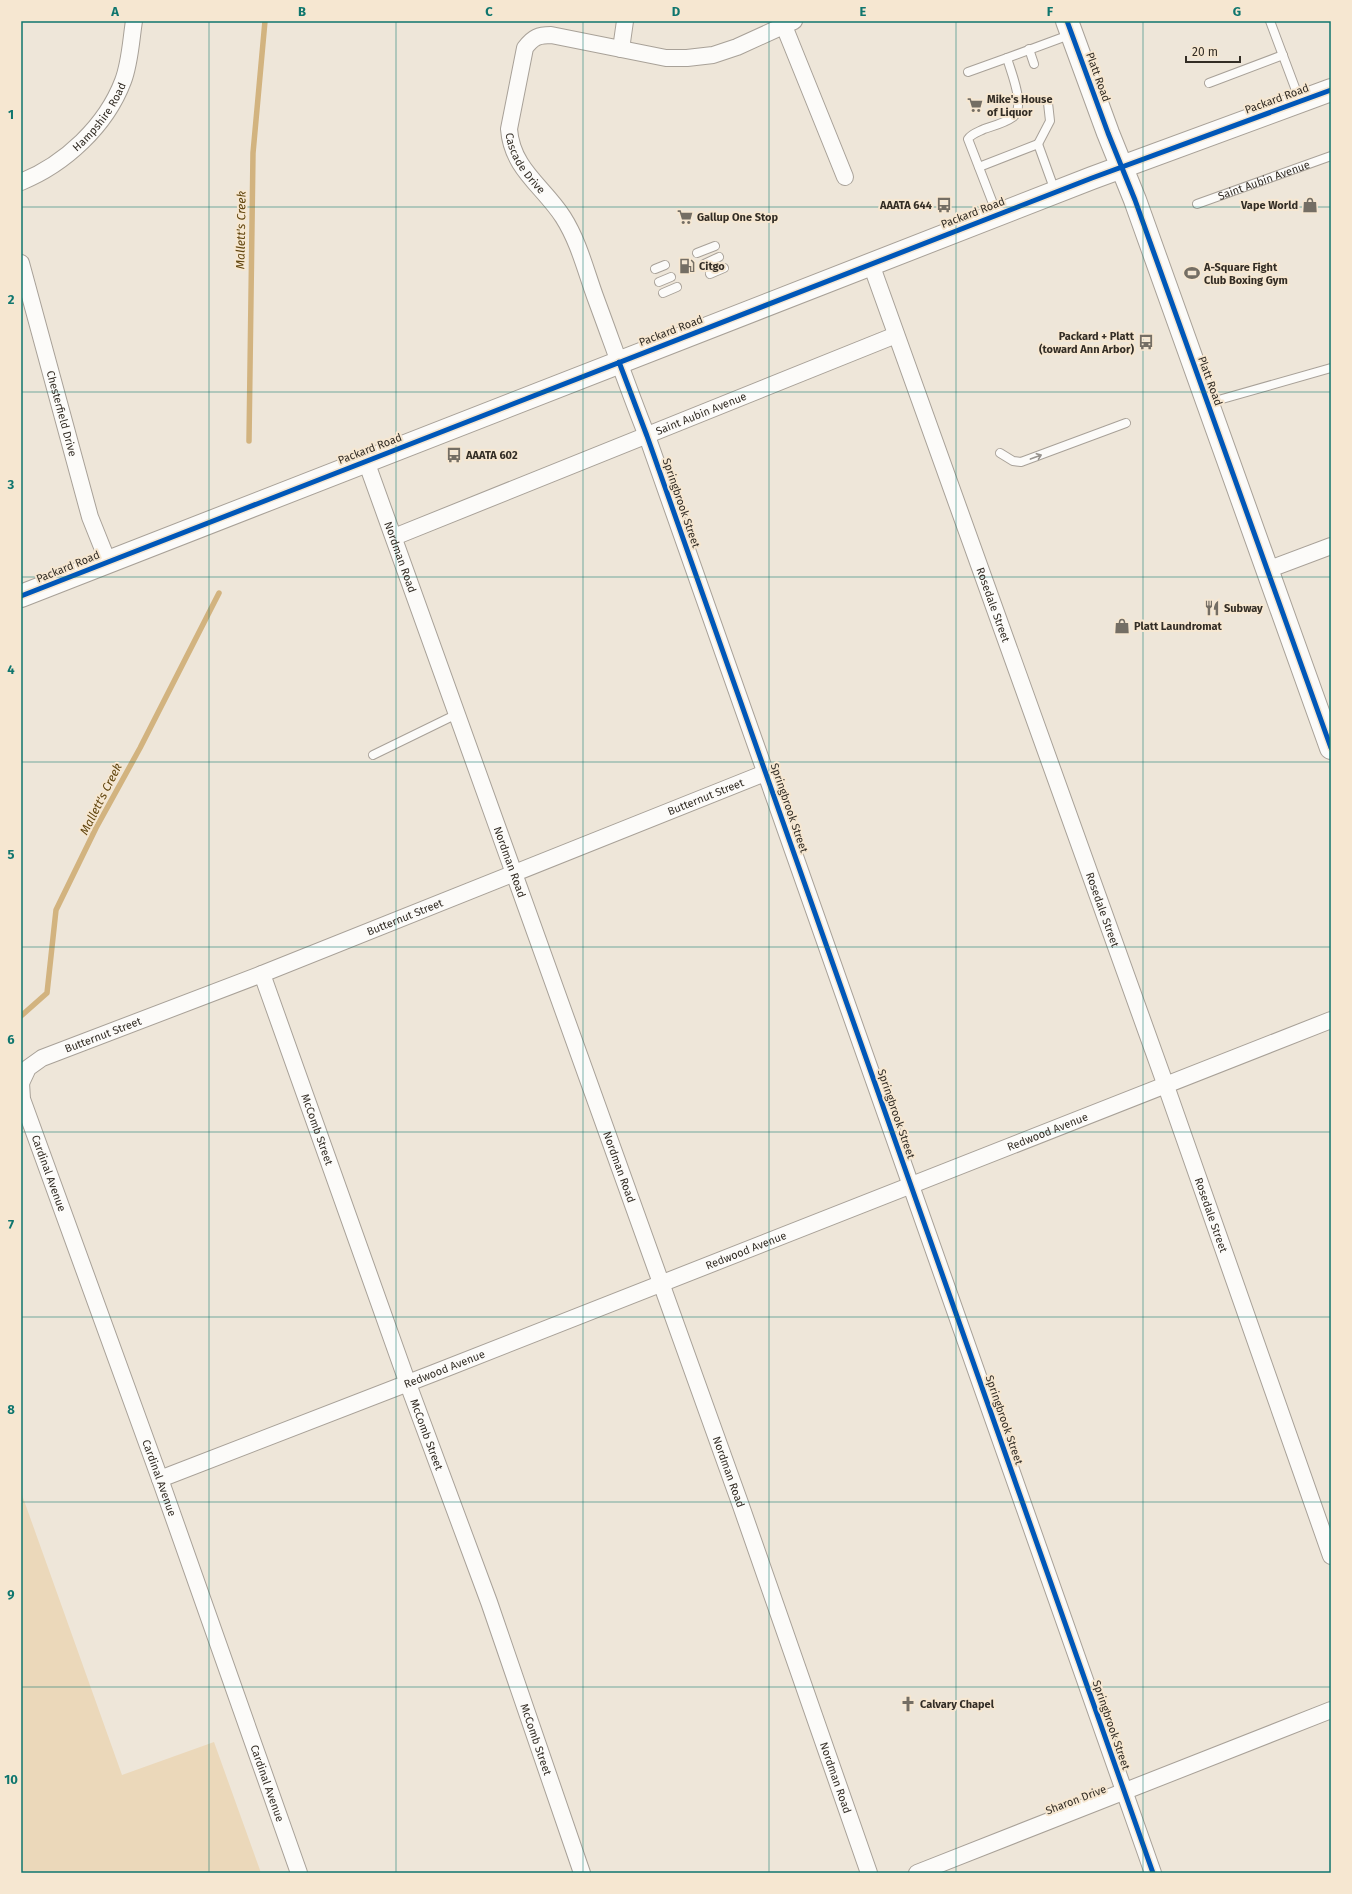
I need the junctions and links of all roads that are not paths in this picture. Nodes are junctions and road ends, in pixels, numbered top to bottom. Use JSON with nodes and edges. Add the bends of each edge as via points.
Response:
{"nodes":[{"id":1,"x":134,"y":21,"type":"edge"},
{"id":2,"x":625,"y":21,"type":"edge"},
{"id":3,"x":1270,"y":21,"type":"edge"},
{"id":4,"x":789,"y":24,"type":"edge"},
{"id":5,"x":1069,"y":28,"type":"edge"},
{"id":6,"x":620,"y":49,"type":"junction"},
{"id":7,"x":1029,"y":49,"type":"junction"},
{"id":8,"x":1283,"y":55,"type":"junction"},
{"id":9,"x":1007,"y":58,"type":"junction"},
{"id":10,"x":1034,"y":64,"type":"dead end"},
{"id":11,"x":968,"y":72,"type":"dead end"},
{"id":12,"x":1209,"y":83,"type":"dead end"},
{"id":13,"x":1331,"y":90,"type":"edge"},
{"id":14,"x":1300,"y":101,"type":"junction"},
{"id":15,"x":1048,"y":103,"type":"dead end"},
{"id":16,"x":1038,"y":144,"type":"junction"},
{"id":17,"x":1331,"y":156,"type":"edge"},
{"id":18,"x":979,"y":167,"type":"junction"},
{"id":19,"x":1122,"y":167,"type":"junction"},
{"id":20,"x":845,"y":177,"type":"dead end"},
{"id":21,"x":21,"y":182,"type":"edge"},
{"id":22,"x":1055,"y":192,"type":"junction"},
{"id":23,"x":1197,"y":204,"type":"dead end"},
{"id":24,"x":997,"y":215,"type":"junction"},
{"id":25,"x":715,"y":246,"type":"dead end"},
{"id":26,"x":697,"y":253,"type":"dead end"},
{"id":27,"x":719,"y":258,"type":"dead end"},
{"id":28,"x":21,"y":263,"type":"edge"},
{"id":29,"x":704,"y":264,"type":"dead end"},
{"id":30,"x":871,"y":264,"type":"junction"},
{"id":31,"x":665,"y":266,"type":"dead end"},
{"id":32,"x":724,"y":268,"type":"dead end"},
{"id":33,"x":655,"y":269,"type":"dead end"},
{"id":34,"x":710,"y":274,"type":"dead end"},
{"id":35,"x":671,"y":277,"type":"dead end"},
{"id":36,"x":659,"y":282,"type":"dead end"},
{"id":37,"x":677,"y":287,"type":"dead end"},
{"id":38,"x":663,"y":293,"type":"dead end"},
{"id":39,"x":896,"y":335,"type":"junction"},
{"id":40,"x":619,"y":362,"type":"junction"},
{"id":41,"x":1331,"y":368,"type":"edge"},
{"id":42,"x":1207,"y":403,"type":"junction"},
{"id":43,"x":1126,"y":423,"type":"dead end"},
{"id":44,"x":647,"y":436,"type":"junction"},
{"id":45,"x":1000,"y":453,"type":"dead end"},
{"id":46,"x":366,"y":461,"type":"junction"},
{"id":47,"x":394,"y":537,"type":"junction"},
{"id":48,"x":1331,"y":546,"type":"edge"},
{"id":49,"x":108,"y":562,"type":"junction"},
{"id":50,"x":1267,"y":570,"type":"junction"},
{"id":51,"x":21,"y":596,"type":"edge"},
{"id":52,"x":457,"y":714,"type":"junction"},
{"id":53,"x":1331,"y":748,"type":"edge"},
{"id":54,"x":373,"y":755,"type":"dead end"},
{"id":55,"x":765,"y":773,"type":"junction"},
{"id":56,"x":514,"y":874,"type":"junction"},
{"id":57,"x":262,"y":974,"type":"junction"},
{"id":58,"x":1331,"y":1020,"type":"edge"},
{"id":59,"x":42,"y":1058,"type":"joint"},
{"id":60,"x":21,"y":1083,"type":"edge"},
{"id":61,"x":1166,"y":1086,"type":"junction"},
{"id":62,"x":911,"y":1185,"type":"junction"},
{"id":63,"x":660,"y":1284,"type":"junction"},
{"id":64,"x":408,"y":1384,"type":"junction"},
{"id":65,"x":160,"y":1479,"type":"junction"},
{"id":66,"x":1331,"y":1556,"type":"edge"},
{"id":67,"x":1331,"y":1710,"type":"edge"},
{"id":68,"x":1124,"y":1792,"type":"junction"},
{"id":69,"x":299,"y":1873,"type":"edge"},
{"id":70,"x":582,"y":1873,"type":"edge"},
{"id":71,"x":869,"y":1873,"type":"edge"},
{"id":72,"x":917,"y":1873,"type":"edge"},
{"id":73,"x":1153,"y":1873,"type":"edge"}],
"edges":[{"from":1,"to":21,"type":"street","name":"Hampshire Road","via":[[124,80],[111,107],[89,135],[70,153]]},
{"from":2,"to":6,"type":"street"},
{"from":3,"to":8,"type":"lane"},
{"from":4,"to":6,"type":"street","name":"Cascade Drive","via":[[737,47],[694,58],[666,58]]},
{"from":4,"to":20,"type":"street","name":"Cascade Drive"},
{"from":5,"to":7,"type":"lane"},
{"from":5,"to":19,"type":"main road","name":"Platt Road"},
{"from":6,"to":40,"type":"street","name":"Cascade Drive","via":[[551,35],[540,35],[531,40],[525,48],[509,128],[514,154],[553,203],[574,237]]},
{"from":7,"to":9,"type":"lane"},
{"from":7,"to":10,"type":"lane"},
{"from":8,"to":12,"type":"lane"},
{"from":8,"to":14,"type":"lane"},
{"from":9,"to":11,"type":"lane"},
{"from":9,"to":18,"type":"lane","via":[[1020,91],[1020,113],[992,129],[970,136],[968,139]]},
{"from":13,"to":14,"type":"main road","name":"Packard Road"},
{"from":14,"to":19,"type":"main road","name":"Packard Road"},
{"from":15,"to":16,"type":"lane","via":[[1050,121],[1041,132]]},
{"from":16,"to":18,"type":"lane","via":[[1002,154]]},
{"from":16,"to":22,"type":"lane"},
{"from":17,"to":23,"type":"lane","name":"Saint Aubin Avenue"},
{"from":18,"to":24,"type":"lane"},
{"from":19,"to":22,"type":"main road","name":"Packard Road"},
{"from":19,"to":42,"type":"main road","name":"Platt Road"},
{"from":22,"to":24,"type":"main road","name":"Packard Road"},
{"from":24,"to":30,"type":"main road","name":"Packard Road"},
{"from":25,"to":26,"type":"lane"},
{"from":27,"to":29,"type":"lane"},
{"from":28,"to":49,"type":"street","name":"Chesterfield Drive","via":[[90,517]]},
{"from":30,"to":39,"type":"street","name":"Rosedale Street"},
{"from":30,"to":40,"type":"main road","name":"Packard Road"},
{"from":31,"to":33,"type":"lane"},
{"from":32,"to":34,"type":"lane"},
{"from":35,"to":36,"type":"lane"},
{"from":37,"to":38,"type":"lane"},
{"from":39,"to":44,"type":"street","name":"Saint Aubin Avenue"},
{"from":39,"to":61,"type":"street","name":"Rosedale Street"},
{"from":40,"to":44,"type":"street","name":"Springbrook Street"},
{"from":40,"to":46,"type":"main road","name":"Packard Road"},
{"from":41,"to":42,"type":"lane"},
{"from":42,"to":50,"type":"main road","name":"Platt Road"},
{"from":45,"to":43,"type":"lane","one_way":true,"via":[[1013,461],[1021,462]]},
{"from":44,"to":47,"type":"street","name":"Saint Aubin Avenue"},
{"from":44,"to":55,"type":"street","name":"Springbrook Street"},
{"from":46,"to":47,"type":"street","name":"Nordman Road"},
{"from":46,"to":49,"type":"main road","name":"Packard Road"},
{"from":47,"to":52,"type":"street","name":"Nordman Road"},
{"from":48,"to":50,"type":"street"},
{"from":49,"to":51,"type":"main road","name":"Packard Road"},
{"from":50,"to":53,"type":"main road","name":"Platt Road"},
{"from":52,"to":54,"type":"lane"},
{"from":52,"to":56,"type":"street","name":"Nordman Road"},
{"from":55,"to":56,"type":"street","name":"Butternut Street"},
{"from":55,"to":62,"type":"street","name":"Springbrook Street"},
{"from":56,"to":57,"type":"street","name":"Butternut Street"},
{"from":56,"to":63,"type":"street","name":"Nordman Road"},
{"from":57,"to":59,"type":"street","name":"Butternut Street"},
{"from":57,"to":64,"type":"street","name":"McComb Street"},
{"from":58,"to":61,"type":"street","name":"Redwood Avenue"},
{"from":59,"to":60,"type":"street","name":"Cardinal Avenue","via":[[28,1068]]},
{"from":60,"to":65,"type":"street","name":"Cardinal Avenue","via":[[22,1099]]},
{"from":61,"to":62,"type":"street","name":"Redwood Avenue"},
{"from":61,"to":66,"type":"street","name":"Rosedale Street"},
{"from":62,"to":63,"type":"street","name":"Redwood Avenue"},
{"from":62,"to":68,"type":"street","name":"Springbrook Street"},
{"from":63,"to":64,"type":"street","name":"Redwood Avenue"},
{"from":63,"to":71,"type":"street","name":"Nordman Road","via":[[740,1503]]},
{"from":64,"to":65,"type":"street","name":"Redwood Avenue"},
{"from":64,"to":70,"type":"street","name":"McComb Street","via":[[489,1602]]},
{"from":65,"to":69,"type":"street","name":"Cardinal Avenue"},
{"from":67,"to":68,"type":"street","name":"Sharon Drive"},
{"from":68,"to":72,"type":"street","name":"Sharon Drive"},
{"from":68,"to":73,"type":"street","name":"Springbrook Street"}]}
